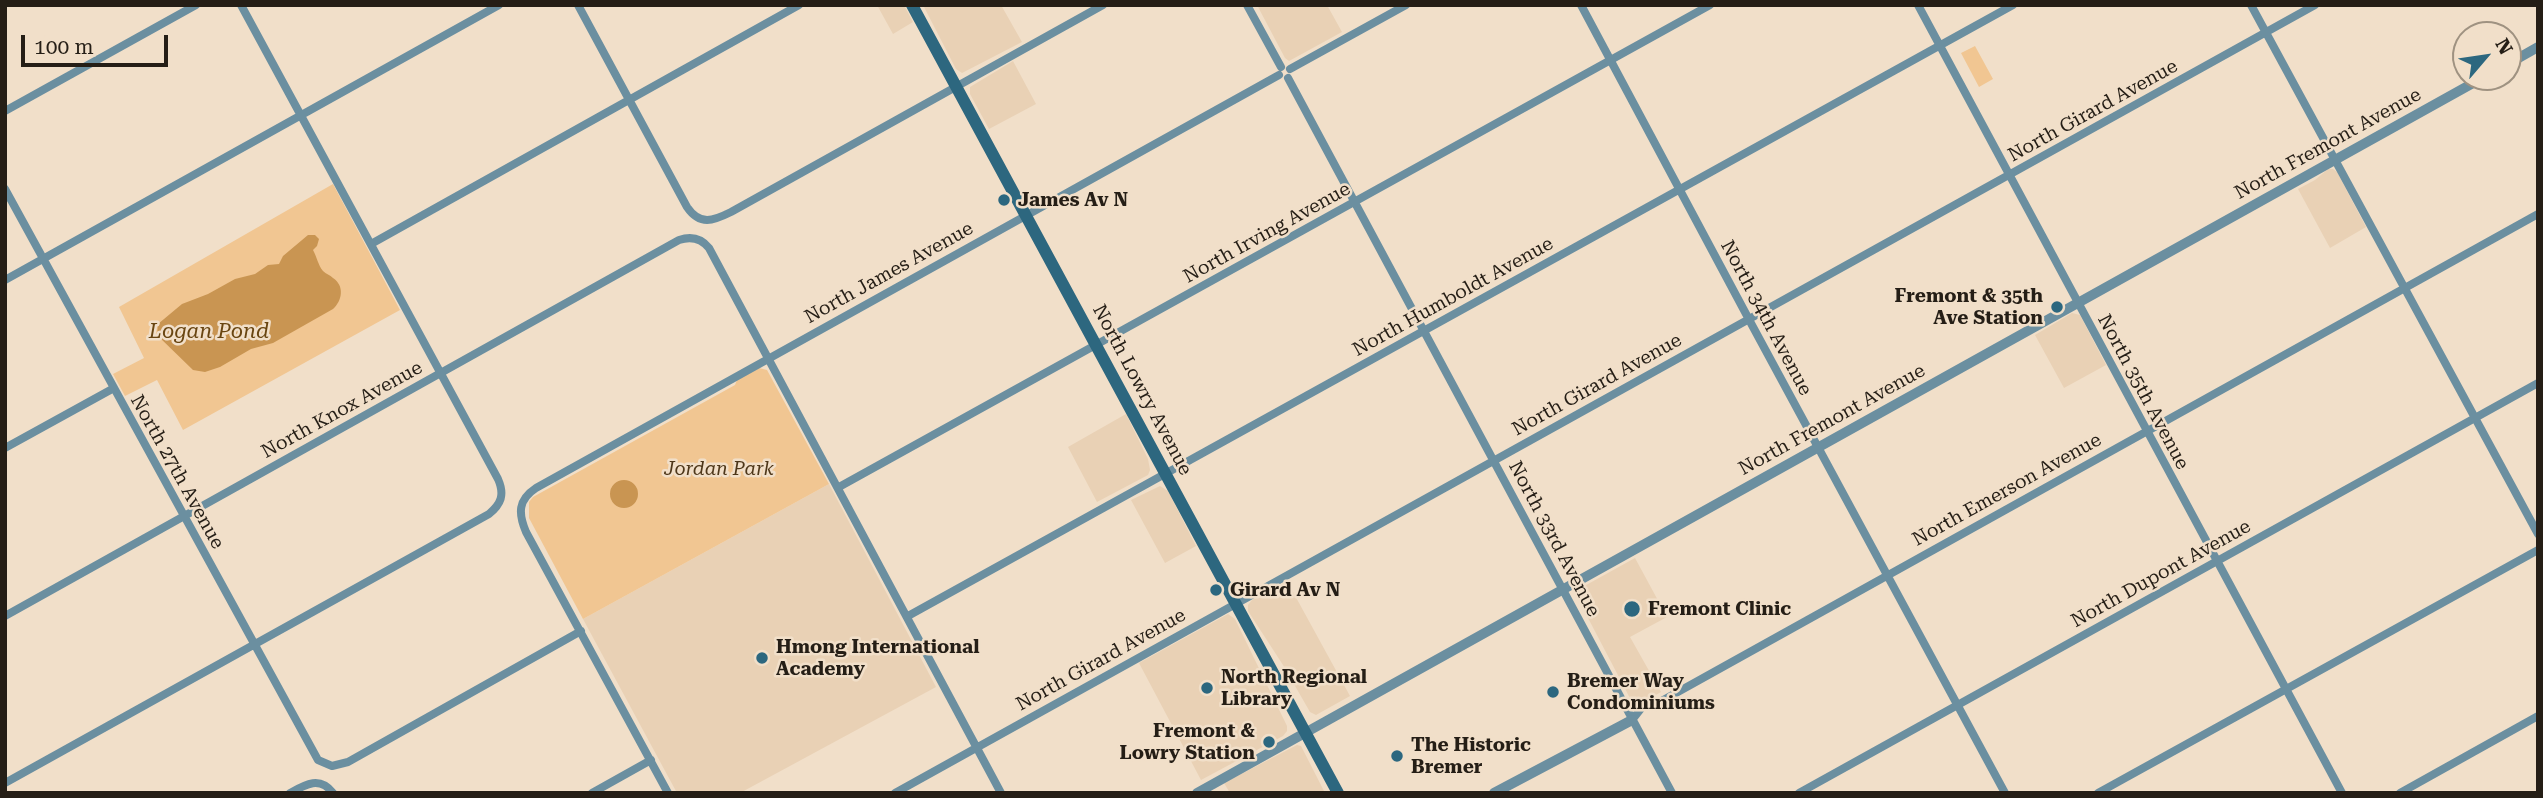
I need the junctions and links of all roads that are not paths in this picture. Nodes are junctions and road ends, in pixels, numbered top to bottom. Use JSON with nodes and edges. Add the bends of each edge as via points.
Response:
{"nodes":[{"id":1,"x":196,"y":5,"type":"edge"},
{"id":2,"x":241,"y":5,"type":"edge"},
{"id":3,"x":499,"y":5,"type":"edge"},
{"id":4,"x":578,"y":5,"type":"edge"},
{"id":5,"x":799,"y":5,"type":"edge"},
{"id":6,"x":912,"y":5,"type":"edge"},
{"id":7,"x":1104,"y":5,"type":"edge"},
{"id":8,"x":1247,"y":5,"type":"edge"},
{"id":9,"x":1406,"y":5,"type":"edge"},
{"id":10,"x":1581,"y":5,"type":"edge"},
{"id":11,"x":1710,"y":5,"type":"edge"},
{"id":12,"x":1918,"y":5,"type":"edge"},
{"id":13,"x":2013,"y":5,"type":"edge"},
{"id":14,"x":2251,"y":5,"type":"edge"},
{"id":15,"x":2315,"y":5,"type":"edge"},
{"id":16,"x":2266,"y":33,"type":"junction"},
{"id":17,"x":1939,"y":46,"type":"junction"},
{"id":18,"x":2538,"y":47,"type":"edge"},
{"id":19,"x":2522,"y":56,"type":"edge"},
{"id":20,"x":1611,"y":61,"type":"junction"},
{"id":21,"x":1285,"y":72,"type":"junction"},
{"id":22,"x":956,"y":86,"type":"junction"},
{"id":23,"x":2459,"y":91,"type":"edge"},
{"id":24,"x":629,"y":101,"type":"junction"},
{"id":25,"x":5,"y":111,"type":"edge"},
{"id":26,"x":301,"y":115,"type":"junction"},
{"id":27,"x":2335,"y":161,"type":"junction"},
{"id":28,"x":2009,"y":175,"type":"junction"},
{"id":29,"x":5,"y":189,"type":"edge"},
{"id":30,"x":1680,"y":190,"type":"junction"},
{"id":31,"x":1355,"y":202,"type":"junction"},
{"id":32,"x":2538,"y":214,"type":"edge"},
{"id":33,"x":1026,"y":215,"type":"junction"},
{"id":34,"x":371,"y":244,"type":"junction"},
{"id":35,"x":43,"y":258,"type":"junction"},
{"id":36,"x":5,"y":279,"type":"edge"},
{"id":37,"x":2404,"y":289,"type":"junction"},
{"id":38,"x":2078,"y":304,"type":"junction"},
{"id":39,"x":1748,"y":319,"type":"junction"},
{"id":40,"x":1424,"y":331,"type":"junction"},
{"id":41,"x":1096,"y":344,"type":"junction"},
{"id":42,"x":769,"y":358,"type":"junction"},
{"id":43,"x":441,"y":373,"type":"junction"},
{"id":44,"x":2538,"y":383,"type":"edge"},
{"id":45,"x":114,"y":388,"type":"junction"},
{"id":46,"x":2475,"y":418,"type":"junction"},
{"id":47,"x":2147,"y":432,"type":"junction"},
{"id":48,"x":1818,"y":448,"type":"junction"},
{"id":49,"x":5,"y":449,"type":"edge"},
{"id":50,"x":1494,"y":461,"type":"junction"},
{"id":51,"x":1166,"y":474,"type":"junction"},
{"id":52,"x":839,"y":487,"type":"junction"},
{"id":53,"x":183,"y":516,"type":"junction"},
{"id":54,"x":2538,"y":534,"type":"edge"},
{"id":55,"x":2538,"y":550,"type":"edge"},
{"id":56,"x":2216,"y":562,"type":"junction"},
{"id":57,"x":1888,"y":576,"type":"junction"},
{"id":58,"x":1562,"y":588,"type":"junction"},
{"id":59,"x":1234,"y":603,"type":"junction"},
{"id":60,"x":5,"y":616,"type":"edge"},
{"id":61,"x":908,"y":616,"type":"junction"},
{"id":62,"x":581,"y":631,"type":"junction"},
{"id":63,"x":254,"y":645,"type":"junction"},
{"id":64,"x":2286,"y":689,"type":"junction"},
{"id":65,"x":1958,"y":705,"type":"junction"},
{"id":66,"x":2538,"y":716,"type":"edge"},
{"id":67,"x":1632,"y":720,"type":"junction"},
{"id":68,"x":1305,"y":731,"type":"junction"},
{"id":69,"x":977,"y":747,"type":"junction"},
{"id":70,"x":651,"y":760,"type":"junction"},
{"id":71,"x":5,"y":783,"type":"edge"},
{"id":72,"x":290,"y":793,"type":"edge"},
{"id":73,"x":334,"y":793,"type":"edge"},
{"id":74,"x":592,"y":793,"type":"edge"},
{"id":75,"x":668,"y":793,"type":"edge"},
{"id":76,"x":894,"y":793,"type":"edge"},
{"id":77,"x":1001,"y":793,"type":"edge"},
{"id":78,"x":1197,"y":793,"type":"edge"},
{"id":79,"x":1338,"y":793,"type":"edge"},
{"id":80,"x":1494,"y":793,"type":"edge"},
{"id":81,"x":1672,"y":793,"type":"edge"},
{"id":82,"x":1799,"y":793,"type":"edge"},
{"id":83,"x":2005,"y":793,"type":"edge"},
{"id":84,"x":2098,"y":793,"type":"edge"},
{"id":85,"x":2342,"y":793,"type":"edge"},
{"id":86,"x":2400,"y":793,"type":"edge"}],
"edges":[{"from":1,"to":25,"type":"street"},
{"from":2,"to":26,"type":"street"},
{"from":3,"to":26,"type":"street"},
{"from":4,"to":24,"type":"street"},
{"from":5,"to":24,"type":"street"},
{"from":6,"to":22,"type":"main road","name":"North Lowry Avenue"},
{"from":7,"to":22,"type":"street"},
{"from":8,"to":21,"type":"street","name":"North 33rd Avenue"},
{"from":9,"to":21,"type":"street","name":"North James Avenue"},
{"from":10,"to":20,"type":"street","name":"North 34th Avenue"},
{"from":11,"to":20,"type":"street","name":"North Irving Avenue"},
{"from":12,"to":17,"type":"street","name":"North 35th Avenue"},
{"from":13,"to":17,"type":"street","name":"North Humboldt Avenue"},
{"from":14,"to":16,"type":"street"},
{"from":15,"to":16,"type":"street","name":"North Girard Avenue"},
{"from":16,"to":27,"type":"street"},
{"from":16,"to":28,"type":"street","name":"North Girard Avenue"},
{"from":17,"to":28,"type":"street","name":"North 35th Avenue"},
{"from":17,"to":30,"type":"street","name":"North Humboldt Avenue"},
{"from":18,"to":19,"type":"street"},
{"from":20,"to":30,"type":"street","name":"North 34th Avenue"},
{"from":20,"to":31,"type":"street","name":"North Irving Avenue"},
{"from":21,"to":31,"type":"street","name":"North 33rd Avenue"},
{"from":21,"to":33,"type":"street","name":"North James Avenue"},
{"from":22,"to":24,"type":"street","via":[[712,221],[702,220],[687,207]]},
{"from":22,"to":33,"type":"main road","name":"North Lowry Avenue"},
{"from":23,"to":27,"type":"street","name":"North Fremont Avenue"},
{"from":24,"to":34,"type":"street"},
{"from":26,"to":34,"type":"street"},
{"from":26,"to":35,"type":"street"},
{"from":27,"to":37,"type":"street"},
{"from":27,"to":38,"type":"street","name":"North Fremont Avenue"},
{"from":28,"to":38,"type":"street","name":"North 35th Avenue"},
{"from":28,"to":39,"type":"street","name":"North Girard Avenue"},
{"from":29,"to":35,"type":"street","name":"North 27th Avenue"},
{"from":30,"to":39,"type":"street","name":"North 34th Avenue"},
{"from":30,"to":40,"type":"street","name":"North Humboldt Avenue"},
{"from":31,"to":40,"type":"street","name":"North 33rd Avenue"},
{"from":31,"to":41,"type":"street","name":"North Irving Avenue"},
{"from":32,"to":37,"type":"street","name":"North Emerson Avenue"},
{"from":33,"to":41,"type":"main road","name":"North Lowry Avenue"},
{"from":33,"to":42,"type":"street","name":"North James Avenue"},
{"from":34,"to":43,"type":"street"},
{"from":35,"to":36,"type":"street"},
{"from":35,"to":45,"type":"street","name":"North 27th Avenue"},
{"from":37,"to":46,"type":"street"},
{"from":37,"to":47,"type":"street","name":"North Emerson Avenue"},
{"from":38,"to":47,"type":"street","name":"North 35th Avenue"},
{"from":38,"to":48,"type":"street","name":"North Fremont Avenue"},
{"from":39,"to":48,"type":"street","name":"North 34th Avenue"},
{"from":39,"to":50,"type":"street","name":"North Girard Avenue"},
{"from":40,"to":50,"type":"street","name":"North 33rd Avenue"},
{"from":40,"to":51,"type":"street","name":"North Humboldt Avenue"},
{"from":41,"to":51,"type":"main road","name":"North Lowry Avenue"},
{"from":41,"to":52,"type":"street","name":"North Irving Avenue"},
{"from":42,"to":43,"type":"street","name":"North Knox Avenue","via":[[709,248],[696,238],[679,240]]},
{"from":42,"to":52,"type":"street"},
{"from":42,"to":62,"type":"street","name":"North James Avenue","via":[[526,496],[520,514],[526,532]]},
{"from":43,"to":53,"type":"street","name":"North Knox Avenue"},
{"from":43,"to":63,"type":"street","via":[[498,479],[502,499],[489,514]]},
{"from":44,"to":46,"type":"street","name":"North Dupont Avenue"},
{"from":45,"to":49,"type":"street"},
{"from":45,"to":53,"type":"street","name":"North 27th Avenue"},
{"from":46,"to":54,"type":"street"},
{"from":46,"to":56,"type":"street","name":"North Dupont Avenue"},
{"from":47,"to":56,"type":"street","name":"North 35th Avenue"},
{"from":47,"to":57,"type":"street","name":"North Emerson Avenue"},
{"from":48,"to":57,"type":"street","name":"North 34th Avenue"},
{"from":48,"to":58,"type":"street","name":"North Fremont Avenue"},
{"from":50,"to":58,"type":"street","name":"North 33rd Avenue"},
{"from":50,"to":59,"type":"street","name":"North Girard Avenue"},
{"from":51,"to":59,"type":"main road","name":"North Lowry Avenue"},
{"from":51,"to":61,"type":"street","name":"North Humboldt Avenue"},
{"from":52,"to":61,"type":"street"},
{"from":53,"to":60,"type":"street","name":"North Knox Avenue"},
{"from":53,"to":63,"type":"street","name":"North 27th Avenue"},
{"from":55,"to":64,"type":"street"},
{"from":56,"to":64,"type":"street","name":"North 35th Avenue"},
{"from":56,"to":65,"type":"street","name":"North Dupont Avenue"},
{"from":57,"to":65,"type":"street","name":"North 34th Avenue"},
{"from":57,"to":67,"type":"street","name":"North Emerson Avenue","via":[[1658,703],[1643,706]]},
{"from":58,"to":67,"type":"street","name":"North 33rd Avenue"},
{"from":58,"to":68,"type":"street","name":"North Fremont Avenue"},
{"from":59,"to":68,"type":"main road","name":"North Lowry Avenue"},
{"from":59,"to":69,"type":"street","name":"North Girard Avenue"},
{"from":61,"to":69,"type":"street"},
{"from":62,"to":63,"type":"street","name":"North 27th Avenue","via":[[336,766],[318,760],[309,747]]},
{"from":62,"to":70,"type":"street"},
{"from":63,"to":71,"type":"street"},
{"from":64,"to":84,"type":"street"},
{"from":64,"to":85,"type":"street","name":"North 35th Avenue"},
{"from":65,"to":82,"type":"street","name":"North Dupont Avenue"},
{"from":65,"to":83,"type":"street","name":"North 34th Avenue"},
{"from":66,"to":86,"type":"street"},
{"from":67,"to":80,"type":"street","name":"North Emerson Avenue"},
{"from":67,"to":81,"type":"street","name":"North 33rd Avenue"},
{"from":68,"to":78,"type":"street","name":"North Fremont Avenue"},
{"from":68,"to":79,"type":"main road","name":"North Lowry Avenue"},
{"from":69,"to":76,"type":"street","name":"North Girard Avenue"},
{"from":69,"to":77,"type":"street"},
{"from":70,"to":74,"type":"street"},
{"from":70,"to":75,"type":"street"},
{"from":72,"to":73,"type":"street","via":[[307,783],[321,783]]}]}
